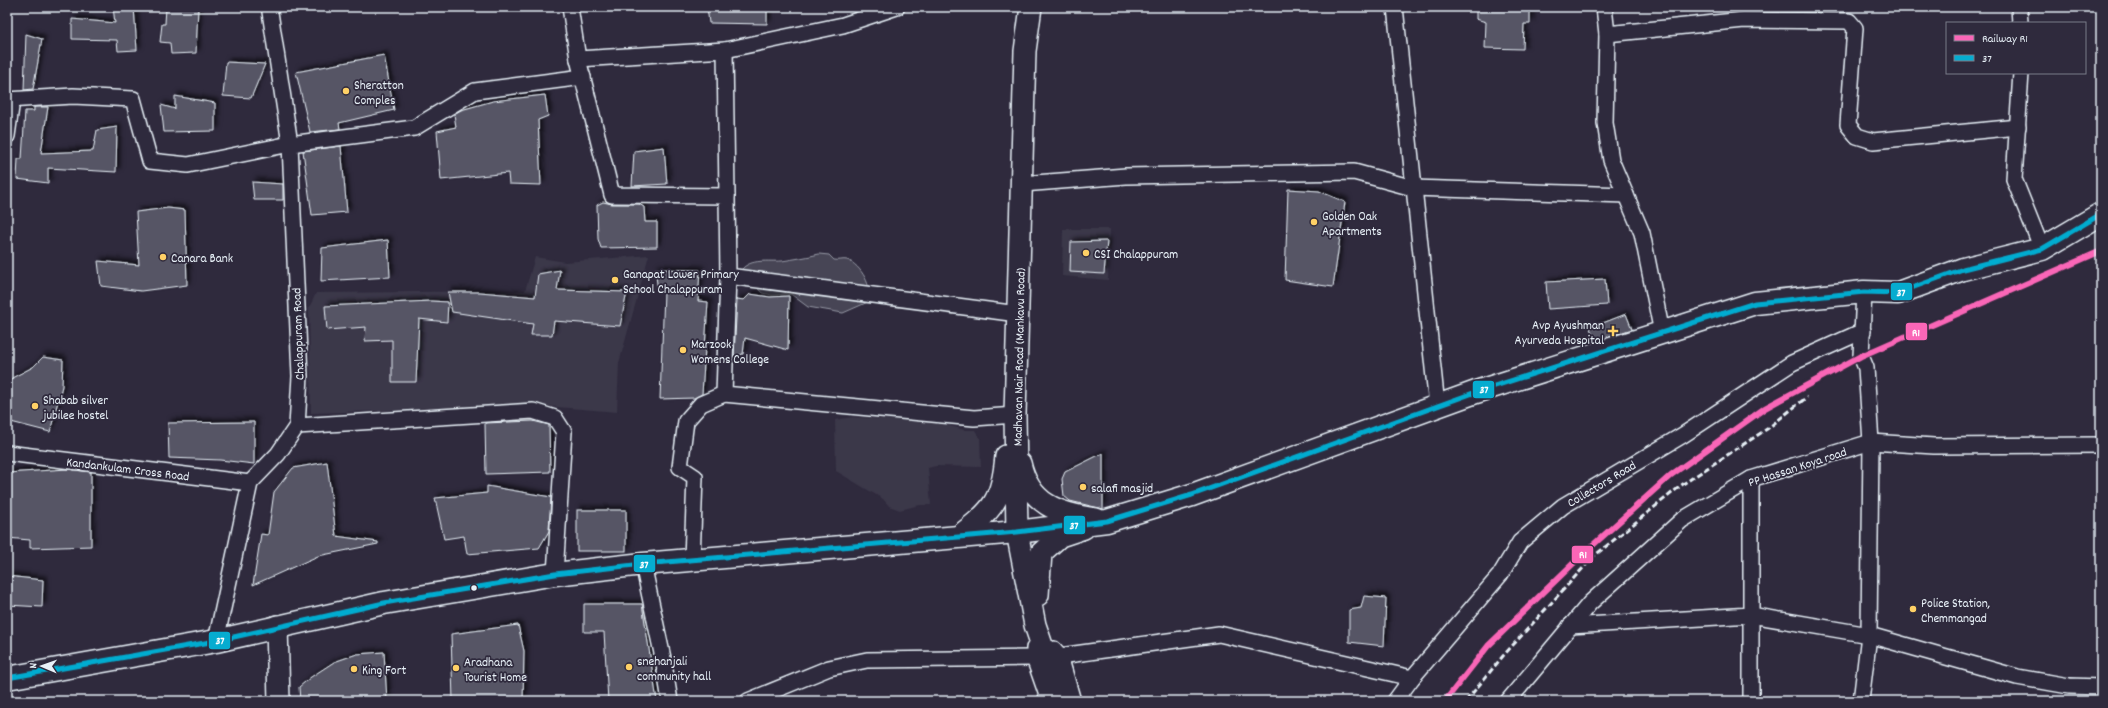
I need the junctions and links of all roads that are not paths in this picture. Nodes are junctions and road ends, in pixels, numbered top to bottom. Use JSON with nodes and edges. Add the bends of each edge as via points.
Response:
{"nodes":[{"id":1,"x":271,"y":7,"type":"edge"},
{"id":2,"x":570,"y":7,"type":"edge"},
{"id":3,"x":897,"y":7,"type":"edge"},
{"id":4,"x":1031,"y":7,"type":"edge"},
{"id":5,"x":1395,"y":7,"type":"edge"},
{"id":6,"x":1604,"y":7,"type":"edge"},
{"id":7,"x":2019,"y":7,"type":"edge"},
{"id":8,"x":2020,"y":22,"type":"edge"},
{"id":9,"x":1607,"y":34,"type":"junction"},
{"id":10,"x":725,"y":50,"type":"junction"},
{"id":11,"x":578,"y":59,"type":"junction"},
{"id":12,"x":2022,"y":74,"type":"edge"},
{"id":13,"x":583,"y":77,"type":"junction"},
{"id":14,"x":9,"y":100,"type":"edge"},
{"id":15,"x":2018,"y":127,"type":"junction"},
{"id":16,"x":7,"y":136,"type":"edge"},
{"id":17,"x":290,"y":144,"type":"junction"},
{"id":18,"x":1022,"y":184,"type":"junction"},
{"id":19,"x":1413,"y":188,"type":"junction"},
{"id":20,"x":1626,"y":195,"type":"junction"},
{"id":21,"x":727,"y":196,"type":"junction"},
{"id":22,"x":2101,"y":214,"type":"edge"},
{"id":23,"x":2042,"y":249,"type":"junction"},
{"id":24,"x":728,"y":276,"type":"junction"},
{"id":25,"x":1864,"y":292,"type":"junction"},
{"id":26,"x":1018,"y":314,"type":"junction"},
{"id":27,"x":1863,"y":331,"type":"junction"},
{"id":28,"x":1662,"y":332,"type":"junction"},
{"id":29,"x":724,"y":394,"type":"junction"},
{"id":30,"x":1437,"y":406,"type":"junction"},
{"id":31,"x":1015,"y":415,"type":"junction"},
{"id":32,"x":297,"y":426,"type":"junction"},
{"id":33,"x":1871,"y":442,"type":"junction"},
{"id":34,"x":1016,"y":444,"type":"junction"},
{"id":35,"x":2101,"y":445,"type":"edge"},
{"id":36,"x":7,"y":453,"type":"edge"},
{"id":37,"x":1751,"y":480,"type":"junction"},
{"id":38,"x":250,"y":483,"type":"junction"},
{"id":39,"x":1107,"y":521,"type":"junction"},
{"id":40,"x":1018,"y":532,"type":"junction"},
{"id":41,"x":958,"y":537,"type":"junction"},
{"id":42,"x":692,"y":560,"type":"junction"},
{"id":43,"x":643,"y":564,"type":"junction"},
{"id":44,"x":555,"y":574,"type":"junction"},
{"id":45,"x":1752,"y":615,"type":"junction"},
{"id":46,"x":1034,"y":616,"type":"junction"},
{"id":47,"x":277,"y":626,"type":"junction"},
{"id":48,"x":1570,"y":626,"type":"junction"},
{"id":49,"x":1869,"y":635,"type":"junction"},
{"id":50,"x":216,"y":641,"type":"junction"},
{"id":51,"x":1060,"y":656,"type":"junction"},
{"id":52,"x":1034,"y":658,"type":"junction"},
{"id":53,"x":7,"y":678,"type":"edge"},
{"id":54,"x":1412,"y":678,"type":"junction"},
{"id":55,"x":2101,"y":686,"type":"edge"},
{"id":56,"x":279,"y":701,"type":"edge"},
{"id":57,"x":670,"y":701,"type":"edge"},
{"id":58,"x":748,"y":701,"type":"edge"},
{"id":59,"x":1049,"y":701,"type":"edge"},
{"id":60,"x":1061,"y":701,"type":"edge"},
{"id":61,"x":1073,"y":701,"type":"edge"},
{"id":62,"x":1395,"y":701,"type":"edge"},
{"id":63,"x":1508,"y":701,"type":"edge"},
{"id":64,"x":1752,"y":701,"type":"edge"},
{"id":65,"x":1861,"y":701,"type":"edge"}],
"edges":[{"from":1,"to":17,"type":"street","name":"Chalappuram Road"},
{"from":2,"to":11,"type":"street"},
{"from":3,"to":10,"type":"street","via":[[843,25]]},
{"from":4,"to":18,"type":"main road","name":"Madhavan Nair Road (Mankavu Road)","via":[[1025,51]]},
{"from":5,"to":19,"type":"street"},
{"from":6,"to":9,"type":"street"},
{"from":7,"to":8,"type":"street"},
{"from":9,"to":15,"type":"street","via":[[1744,20],[1849,21],[1855,28],[1848,125],[1857,136],[1873,141]]},
{"from":9,"to":20,"type":"street","via":[[1605,123],[1611,160]]},
{"from":10,"to":11,"type":"street"},
{"from":10,"to":21,"type":"street"},
{"from":11,"to":13,"type":"street"},
{"from":12,"to":15,"type":"street"},
{"from":13,"to":17,"type":"street","via":[[475,91],[414,128]]},
{"from":13,"to":21,"type":"street","via":[[612,195]]},
{"from":14,"to":16,"type":"street"},
{"from":14,"to":17,"type":"street","via":[[73,96],[133,99],[150,161],[188,165]]},
{"from":15,"to":23,"type":"street","via":[[2014,179]]},
{"from":17,"to":32,"type":"street","name":"Chalappuram Road","via":[[300,376]]},
{"from":18,"to":19,"type":"street","via":[[1126,176],[1354,172]]},
{"from":18,"to":26,"type":"main road","name":"Madhavan Nair Road (Mankavu Road)"},
{"from":19,"to":20,"type":"street"},
{"from":19,"to":30,"type":"street"},
{"from":20,"to":28,"type":"street","via":[[1642,233]]},
{"from":21,"to":24,"type":"street"},
{"from":22,"to":23,"type":"main road"},
{"from":23,"to":25,"type":"main road","via":[[1963,269],[1898,293]]},
{"from":24,"to":26,"type":"street"},
{"from":24,"to":29,"type":"street"},
{"from":25,"to":27,"type":"street"},
{"from":25,"to":28,"type":"main road","via":[[1755,303]]},
{"from":26,"to":31,"type":"main road","name":"Madhavan Nair Road (Mankavu Road)"},
{"from":27,"to":33,"type":"street","via":[[1861,356],[1866,368]]},
{"from":27,"to":54,"type":"street","name":"Collectors Road","via":[[1792,363],[1683,435],[1563,506],[1520,542],[1500,574]]},
{"from":28,"to":30,"type":"main road"},
{"from":29,"to":31,"type":"street","via":[[974,418]]},
{"from":29,"to":42,"type":"street","via":[[701,404],[686,421],[680,468],[695,477]]},
{"from":30,"to":39,"type":"main road","via":[[1192,495]]},
{"from":31,"to":34,"type":"main road","name":"Madhavan Nair Road (Mankavu Road)"},
{"from":31,"to":41,"type":"main road","via":[[1009,433],[1004,480],[998,499],[987,514]]},
{"from":32,"to":38,"type":"street","via":[[278,454]]},
{"from":32,"to":44,"type":"street","via":[[532,411],[555,418],[564,432]]},
{"from":33,"to":35,"type":"street","name":"PP Hassan Koya road","via":[[1934,446]]},
{"from":33,"to":37,"type":"street","name":"PP Hassan Koya road"},
{"from":33,"to":49,"type":"street"},
{"from":34,"to":39,"type":"main road","via":[[1025,480],[1036,495],[1053,510],[1070,516]]},
{"from":34,"to":40,"type":"main road","name":"Madhavan Nair Road (Mankavu Road)"},
{"from":36,"to":38,"type":"street","name":"Kandankulam Cross Road"},
{"from":37,"to":45,"type":"street"},
{"from":37,"to":48,"type":"street","name":"PP Hassan Koya road","via":[[1682,520],[1590,603]]},
{"from":38,"to":50,"type":"street"},
{"from":39,"to":40,"type":"main road"},
{"from":39,"to":46,"type":"main road","via":[[1060,536],[1041,553]]},
{"from":40,"to":41,"type":"main road"},
{"from":40,"to":46,"type":"main road","name":"Madhavan Nair Road (Mankavu Road)"},
{"from":41,"to":42,"type":"main road"},
{"from":42,"to":43,"type":"main road"},
{"from":43,"to":44,"type":"main road"},
{"from":43,"to":57,"type":"street"},
{"from":44,"to":47,"type":"main road","via":[[384,603]]},
{"from":45,"to":48,"type":"street"},
{"from":45,"to":49,"type":"street"},
{"from":45,"to":64,"type":"street"},
{"from":46,"to":51,"type":"street"},
{"from":46,"to":52,"type":"street"},
{"from":46,"to":60,"type":"main road","name":"Madhavan Nair Road (Mankavu Road)"},
{"from":47,"to":50,"type":"main road"},
{"from":47,"to":56,"type":"main road"},
{"from":48,"to":63,"type":"street","name":"PP Hassan Koya road"},
{"from":49,"to":55,"type":"street","via":[[2017,677],[2069,686]]},
{"from":49,"to":65,"type":"street"},
{"from":50,"to":53,"type":"main road"},
{"from":51,"to":54,"type":"street","via":[[1219,634]]},
{"from":51,"to":61,"type":"street"},
{"from":52,"to":58,"type":"street","via":[[867,660],[829,668]]},
{"from":52,"to":59,"type":"street"},
{"from":54,"to":62,"type":"street","name":"Collectors Road"}]}
